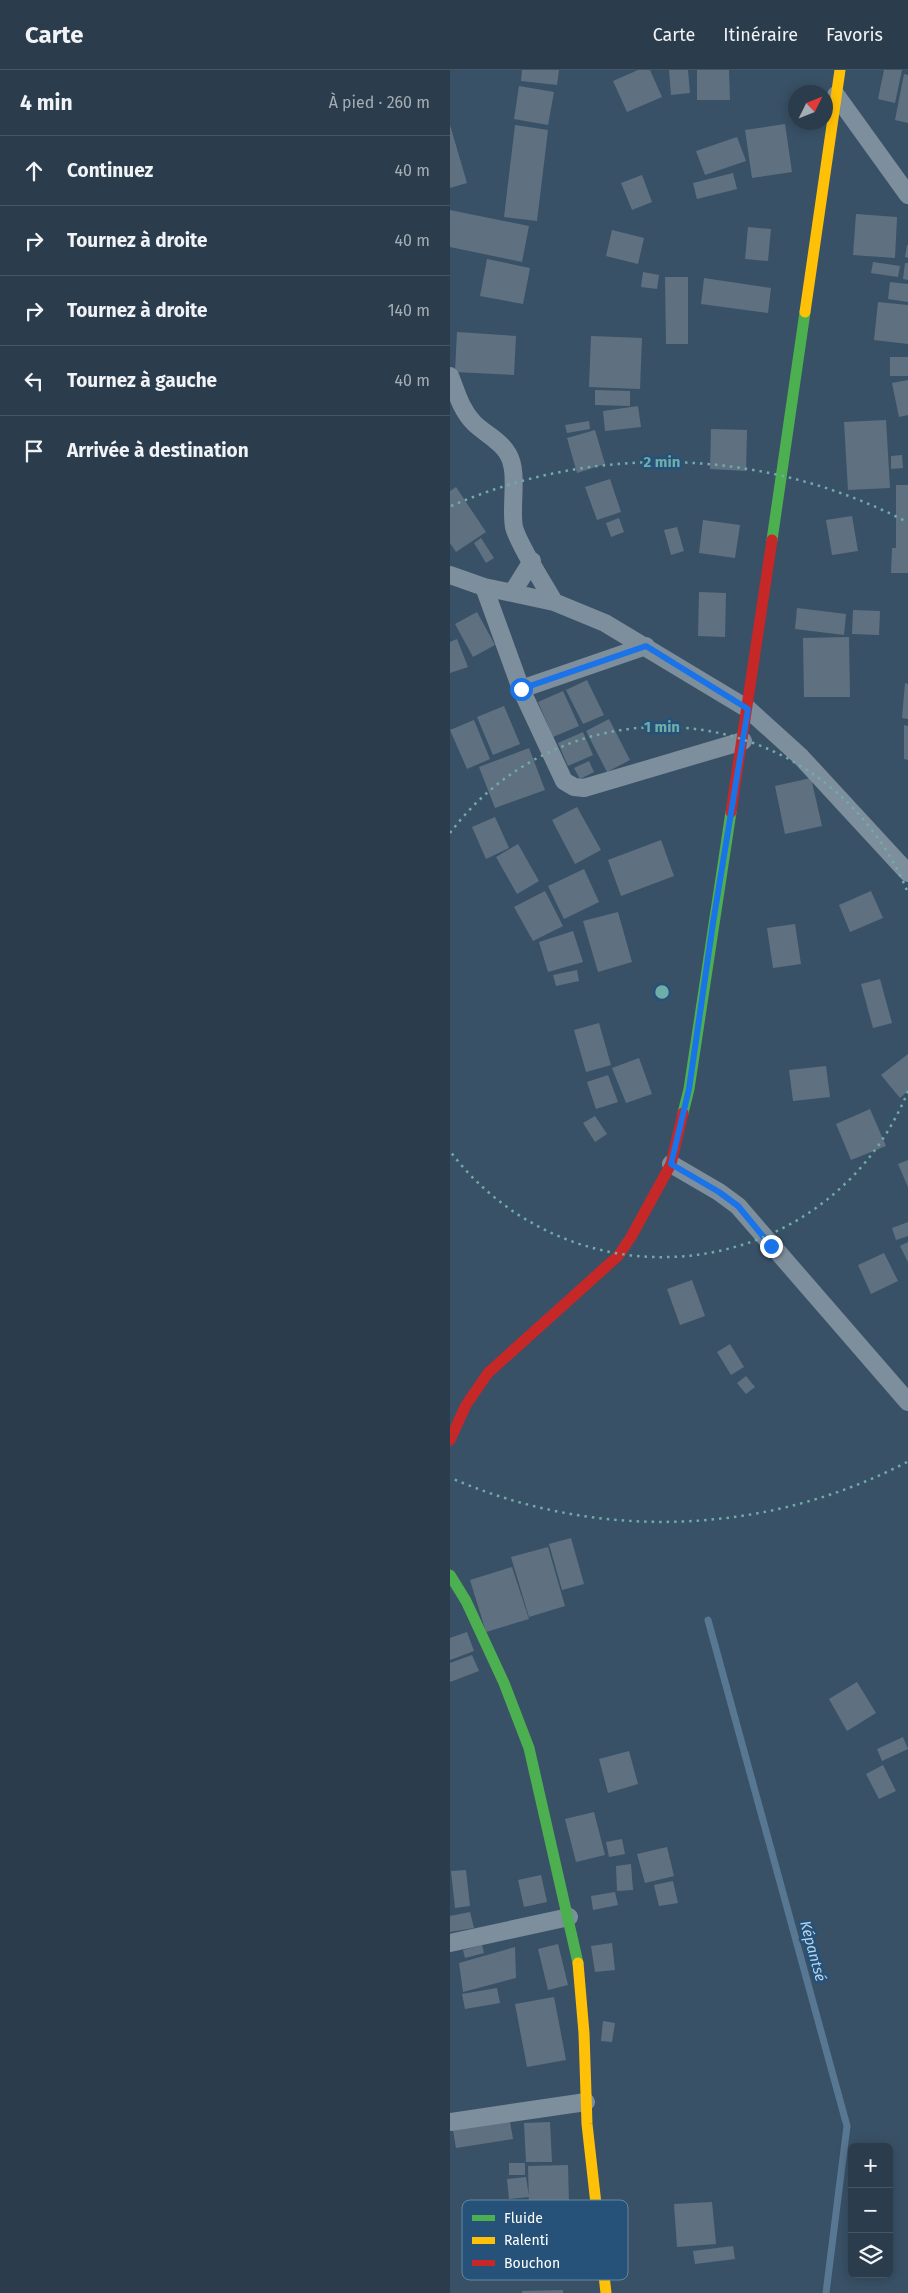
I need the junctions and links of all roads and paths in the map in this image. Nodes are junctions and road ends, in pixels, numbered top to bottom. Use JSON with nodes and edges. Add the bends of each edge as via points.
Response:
{"nodes":[{"id":1,"x":840,"y":70,"type":"edge"},
{"id":2,"x":836,"y":95,"type":"junction"},
{"id":3,"x":908,"y":195,"type":"edge"},
{"id":4,"x":450,"y":376,"type":"edge"},
{"id":5,"x":532,"y":561,"type":"junction"},
{"id":6,"x":450,"y":575,"type":"edge"},
{"id":7,"x":484,"y":587,"type":"junction"},
{"id":8,"x":512,"y":593,"type":"junction"},
{"id":9,"x":554,"y":602,"type":"junction"},
{"id":10,"x":646,"y":646,"type":"junction"},
{"id":11,"x":521,"y":689,"type":"junction"},
{"id":12,"x":748,"y":709,"type":"junction"},
{"id":13,"x":743,"y":741,"type":"junction"},
{"id":14,"x":908,"y":873,"type":"edge"},
{"id":15,"x":671,"y":1164,"type":"junction"},
{"id":16,"x":908,"y":1402,"type":"edge"},
{"id":17,"x":450,"y":1440,"type":"edge"},
{"id":18,"x":450,"y":1575,"type":"edge"},
{"id":19,"x":569,"y":1917,"type":"junction"},
{"id":20,"x":450,"y":1943,"type":"edge"},
{"id":21,"x":586,"y":2102,"type":"junction"},
{"id":22,"x":450,"y":2122,"type":"edge"},
{"id":23,"x":596,"y":2200,"type":"edge"},
{"id":24,"x":605,"y":2280,"type":"edge"},
{"id":25,"x":606,"y":2293,"type":"edge"}],
"edges":[{"from":1,"to":2,"type":"main road"},
{"from":2,"to":3,"type":"street"},
{"from":2,"to":12,"type":"main road"},
{"from":4,"to":5,"type":"street","via":[[463,410],[509,456],[513,470],[515,530]]},
{"from":5,"to":8,"type":"street"},
{"from":5,"to":9,"type":"street"},
{"from":6,"to":7,"type":"street"},
{"from":7,"to":8,"type":"street"},
{"from":7,"to":11,"type":"street"},
{"from":8,"to":9,"type":"street"},
{"from":9,"to":10,"type":"street","via":[[605,623]]},
{"from":10,"to":11,"type":"street"},
{"from":10,"to":12,"type":"street"},
{"from":11,"to":13,"type":"street","via":[[564,781],[574,787],[584,788]]},
{"from":12,"to":13,"type":"main road"},
{"from":12,"to":14,"type":"street","via":[[801,757]]},
{"from":13,"to":15,"type":"main road","via":[[689,1089]]},
{"from":15,"to":16,"type":"street","via":[[738,1206]]},
{"from":15,"to":17,"type":"main road","via":[[632,1237],[618,1256],[488,1373],[473,1391]]},
{"from":18,"to":19,"type":"main road","via":[[466,1601],[504,1682],[529,1748]]},
{"from":19,"to":20,"type":"street"},
{"from":19,"to":21,"type":"main road","via":[[578,1958]]},
{"from":21,"to":22,"type":"street"},
{"from":21,"to":23,"type":"main road"},
{"from":24,"to":25,"type":"main road"}]}
